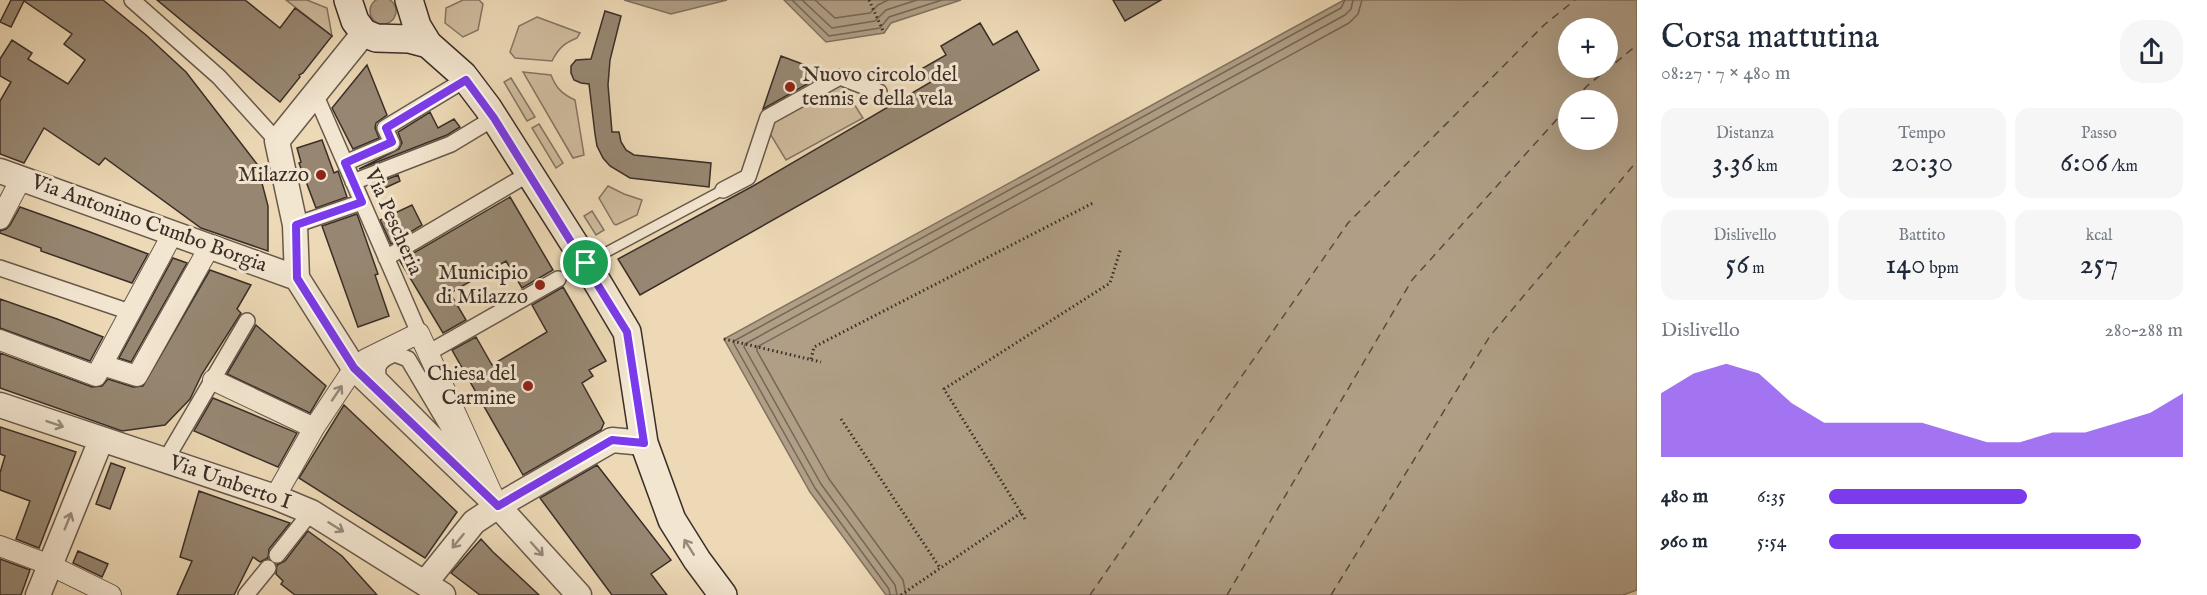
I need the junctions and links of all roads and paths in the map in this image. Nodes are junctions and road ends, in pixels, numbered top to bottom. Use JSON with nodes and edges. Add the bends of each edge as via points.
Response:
{"nodes":[{"id":1,"x":132,"y":0,"type":"edge"},
{"id":2,"x":348,"y":0,"type":"edge"},
{"id":3,"x":409,"y":0,"type":"edge"},
{"id":4,"x":869,"y":0,"type":"edge"},
{"id":5,"x":364,"y":33,"type":"junction"},
{"id":6,"x":884,"y":33,"type":"dead end"},
{"id":7,"x":428,"y":44,"type":"junction"},
{"id":8,"x":466,"y":80,"type":"junction"},
{"id":9,"x":879,"y":92,"type":"dead end"},
{"id":10,"x":316,"y":96,"type":"junction"},
{"id":11,"x":494,"y":118,"type":"junction"},
{"id":12,"x":277,"y":141,"type":"junction"},
{"id":13,"x":345,"y":163,"type":"junction"},
{"id":14,"x":530,"y":173,"type":"junction"},
{"id":15,"x":10,"y":175,"type":"edge"},
{"id":16,"x":352,"y":182,"type":"junction"},
{"id":17,"x":723,"y":190,"type":"joint"},
{"id":18,"x":362,"y":202,"type":"junction"},
{"id":19,"x":1093,"y":203,"type":"dead end"},
{"id":20,"x":0,"y":219,"type":"edge"},
{"id":21,"x":296,"y":225,"type":"junction"},
{"id":22,"x":173,"y":233,"type":"junction"},
{"id":23,"x":210,"y":246,"type":"junction"},
{"id":24,"x":1121,"y":248,"type":"dead end"},
{"id":25,"x":386,"y":258,"type":"junction"},
{"id":26,"x":586,"y":263,"type":"junction"},
{"id":27,"x":0,"y":268,"type":"edge"},
{"id":28,"x":297,"y":278,"type":"junction"},
{"id":29,"x":558,"y":279,"type":"dead end"},
{"id":30,"x":130,"y":312,"type":"junction"},
{"id":31,"x":247,"y":321,"type":"dead end"},
{"id":32,"x":419,"y":333,"type":"junction"},
{"id":33,"x":724,"y":339,"type":"dead end"},
{"id":34,"x":0,"y":340,"type":"edge"},
{"id":35,"x":428,"y":353,"type":"junction"},
{"id":36,"x":811,"y":359,"type":"junction"},
{"id":37,"x":821,"y":362,"type":"dead end"},
{"id":38,"x":366,"y":367,"type":"junction"},
{"id":39,"x":99,"y":371,"type":"junction"},
{"id":40,"x":213,"y":380,"type":"junction"},
{"id":41,"x":0,"y":405,"type":"edge"},
{"id":42,"x":841,"y":419,"type":"dead end"},
{"id":43,"x":314,"y":428,"type":"junction"},
{"id":44,"x":101,"y":440,"type":"junction"},
{"id":45,"x":644,"y":443,"type":"junction"},
{"id":46,"x":462,"y":455,"type":"junction"},
{"id":47,"x":165,"y":461,"type":"junction"},
{"id":48,"x":275,"y":497,"type":"junction"},
{"id":49,"x":498,"y":506,"type":"junction"},
{"id":50,"x":311,"y":512,"type":"junction"},
{"id":51,"x":1021,"y":513,"type":"junction"},
{"id":52,"x":1025,"y":519,"type":"dead end"},
{"id":53,"x":0,"y":546,"type":"edge"},
{"id":54,"x":277,"y":555,"type":"dead end"},
{"id":55,"x":50,"y":565,"type":"junction"},
{"id":56,"x":268,"y":568,"type":"dead end"},
{"id":57,"x":940,"y":568,"type":"junction"},
{"id":58,"x":434,"y":589,"type":"edge"},
{"id":59,"x":38,"y":595,"type":"edge"},
{"id":60,"x":111,"y":595,"type":"edge"},
{"id":61,"x":246,"y":595,"type":"edge"},
{"id":62,"x":579,"y":595,"type":"edge"},
{"id":63,"x":723,"y":595,"type":"edge"},
{"id":64,"x":901,"y":595,"type":"edge"}],
"edges":[{"from":1,"to":12,"type":"street","via":[[219,76]]},
{"from":2,"to":5,"type":"main road"},
{"from":3,"to":7,"type":"main road"},
{"from":4,"to":6,"type":"path"},
{"from":5,"to":7,"type":"main road"},
{"from":5,"to":10,"type":"street"},
{"from":7,"to":8,"type":"main road"},
{"from":8,"to":11,"type":"main road"},
{"from":8,"to":13,"type":"street","via":[[386,128],[392,142]]},
{"from":9,"to":17,"type":"street","via":[[840,77],[768,117],[748,177]]},
{"from":10,"to":12,"type":"street"},
{"from":10,"to":13,"type":"street","name":"Via Pescheria"},
{"from":11,"to":14,"type":"main road"},
{"from":11,"to":16,"type":"street","via":[[451,144]]},
{"from":12,"to":21,"type":"street"},
{"from":13,"to":16,"type":"street","name":"Via Pescheria"},
{"from":14,"to":25,"type":"street"},
{"from":14,"to":26,"type":"main road"},
{"from":15,"to":20,"type":"street"},
{"from":15,"to":22,"type":"street","name":"Via Antonino Cumbo Borgia"},
{"from":16,"to":18,"type":"street","name":"Via Pescheria"},
{"from":17,"to":26,"type":"lane"},
{"from":18,"to":21,"type":"street"},
{"from":18,"to":25,"type":"street","name":"Via Pescheria"},
{"from":19,"to":36,"type":"path","via":[[814,347]]},
{"from":21,"to":28,"type":"street"},
{"from":22,"to":23,"type":"street","name":"Via Antonino Cumbo Borgia"},
{"from":22,"to":30,"type":"street"},
{"from":23,"to":28,"type":"street","name":"Via Antonino Cumbo Borgia"},
{"from":23,"to":39,"type":"street","via":[[137,376]]},
{"from":24,"to":51,"type":"path","via":[[1110,283],[944,389]]},
{"from":25,"to":32,"type":"street","name":"Via Pescheria"},
{"from":26,"to":45,"type":"main road","via":[[627,332]]},
{"from":27,"to":30,"type":"street"},
{"from":28,"to":38,"type":"street"},
{"from":29,"to":35,"type":"street"},
{"from":30,"to":39,"type":"street"},
{"from":31,"to":40,"type":"street"},
{"from":32,"to":35,"type":"street"},
{"from":32,"to":38,"type":"street","via":[[366,359]]},
{"from":33,"to":36,"type":"path"},
{"from":34,"to":39,"type":"street"},
{"from":35,"to":46,"type":"street"},
{"from":36,"to":37,"type":"path"},
{"from":38,"to":38,"type":"street","via":[[377,373],[460,458],[463,452],[408,359],[395,354]]},
{"from":43,"to":38,"type":"street","one_way":true},
{"from":38,"to":46,"type":"street"},
{"from":40,"to":43,"type":"street"},
{"from":40,"to":47,"type":"street"},
{"from":41,"to":44,"type":"street","name":"Via Umberto I","one_way":true},
{"from":42,"to":57,"type":"path"},
{"from":43,"to":48,"type":"street"},
{"from":44,"to":47,"type":"street","name":"Via Umberto I"},
{"from":55,"to":44,"type":"street","one_way":true},
{"from":45,"to":49,"type":"street","via":[[612,440]]},
{"from":63,"to":45,"type":"main road","one_way":true,"via":[[672,520]]},
{"from":46,"to":49,"type":"street"},
{"from":47,"to":48,"type":"street","name":"Via Umberto I"},
{"from":48,"to":50,"type":"street","name":"Via Umberto I"},
{"from":49,"to":58,"type":"street","one_way":true,"via":[[474,522]]},
{"from":49,"to":62,"type":"street","one_way":true},
{"from":50,"to":54,"type":"street"},
{"from":50,"to":58,"type":"street","name":"Via Umberto I","one_way":true},
{"from":51,"to":52,"type":"path"},
{"from":51,"to":57,"type":"path"},
{"from":53,"to":55,"type":"street"},
{"from":55,"to":59,"type":"street"},
{"from":55,"to":60,"type":"street"},
{"from":56,"to":61,"type":"street"},
{"from":57,"to":64,"type":"path"}]}
